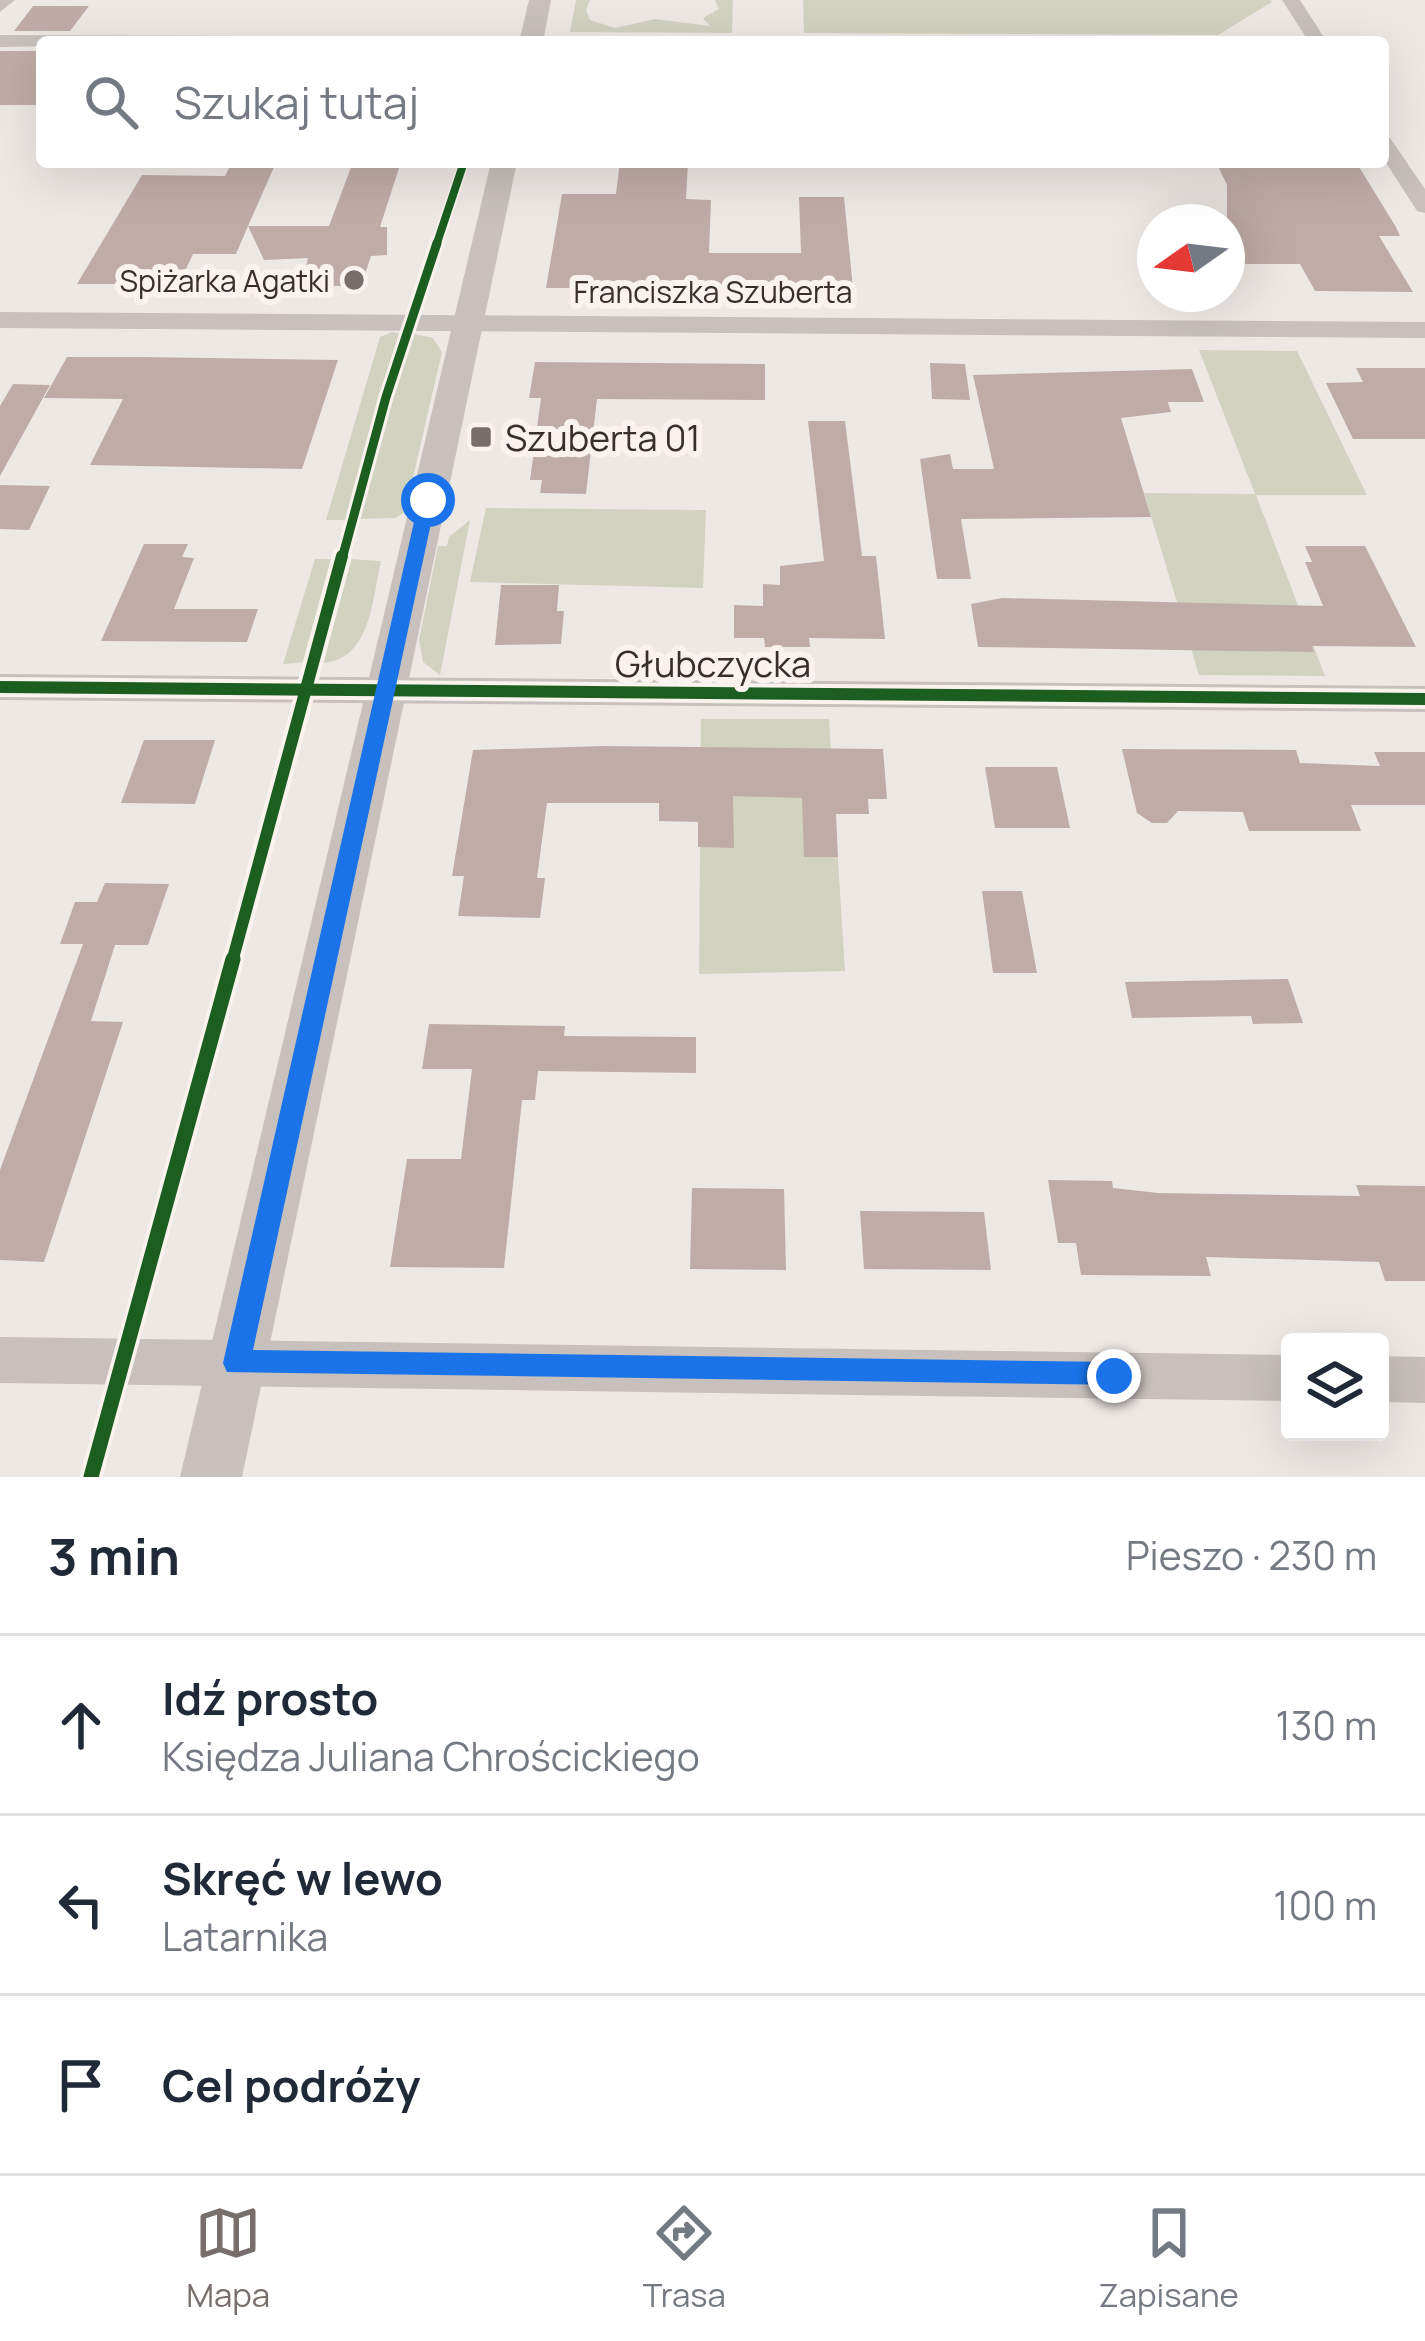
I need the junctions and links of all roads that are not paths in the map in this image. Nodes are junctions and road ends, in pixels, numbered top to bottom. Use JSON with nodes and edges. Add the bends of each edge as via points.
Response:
{"nodes":[{"id":1,"x":540,"y":0,"type":"edge"},
{"id":2,"x":1291,"y":0,"type":"edge"},
{"id":3,"x":532,"y":36,"type":"edge"},
{"id":4,"x":1314,"y":36,"type":"edge"},
{"id":5,"x":0,"y":41,"type":"edge"},
{"id":6,"x":36,"y":41,"type":"edge"},
{"id":7,"x":1389,"y":151,"type":"edge"},
{"id":8,"x":503,"y":168,"type":"edge"},
{"id":9,"x":1425,"y":206,"type":"edge"},
{"id":10,"x":0,"y":320,"type":"edge"},
{"id":11,"x":468,"y":323,"type":"junction"},
{"id":12,"x":1425,"y":330,"type":"edge"},
{"id":13,"x":0,"y":687,"type":"edge"},
{"id":14,"x":386,"y":690,"type":"junction"},
{"id":15,"x":1425,"y":699,"type":"edge"},
{"id":16,"x":0,"y":1360,"type":"edge"},
{"id":17,"x":236,"y":1363,"type":"junction"},
{"id":18,"x":1281,"y":1378,"type":"edge"},
{"id":19,"x":1389,"y":1379,"type":"edge"},
{"id":20,"x":1425,"y":1380,"type":"edge"},
{"id":21,"x":211,"y":1477,"type":"edge"}],
"edges":[{"from":1,"to":3,"type":"street"},
{"from":2,"to":4,"type":"street"},
{"from":5,"to":6,"type":"street"},
{"from":7,"to":9,"type":"street"},
{"from":8,"to":11,"type":"street"},
{"from":10,"to":11,"type":"street","name":"Franciszka Szuberta"},
{"from":11,"to":12,"type":"street","name":"Franciszka Szuberta"},
{"from":11,"to":14,"type":"street"},
{"from":13,"to":14,"type":"street","name":"Głubczycka"},
{"from":14,"to":15,"type":"street","name":"Głubczycka"},
{"from":14,"to":17,"type":"street"},
{"from":16,"to":17,"type":"street"},
{"from":17,"to":18,"type":"street"},
{"from":17,"to":21,"type":"street"},
{"from":19,"to":20,"type":"street"}]}
